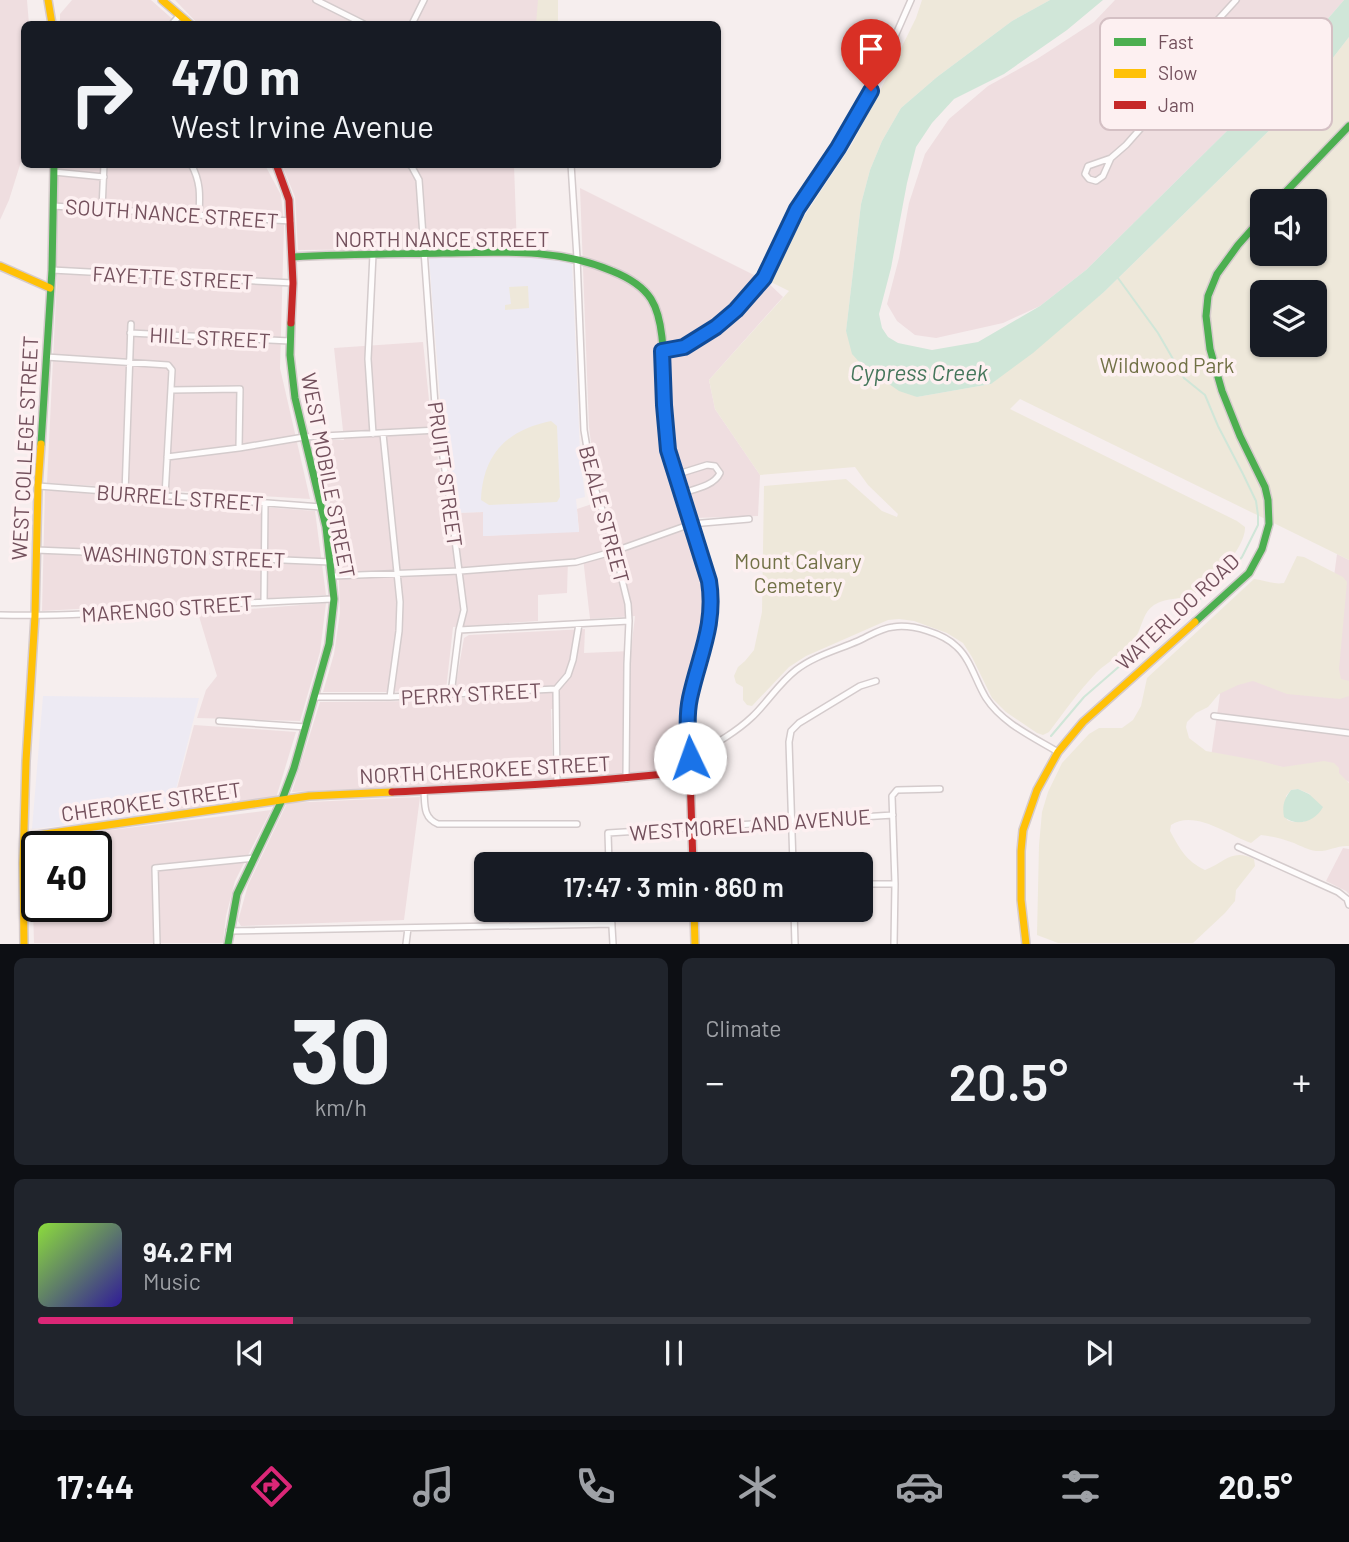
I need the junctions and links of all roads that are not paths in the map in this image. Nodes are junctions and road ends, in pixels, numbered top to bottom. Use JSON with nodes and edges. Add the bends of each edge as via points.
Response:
{"nodes":[{"id":1,"x":48,"y":0,"type":"edge"},
{"id":2,"x":162,"y":0,"type":"edge"},
{"id":3,"x":316,"y":0,"type":"edge"},
{"id":4,"x":424,"y":0,"type":"edge"},
{"id":5,"x":911,"y":0,"type":"edge"},
{"id":6,"x":1236,"y":0,"type":"edge"},
{"id":7,"x":180,"y":15,"type":"junction"},
{"id":8,"x":1219,"y":18,"type":"edge"},
{"id":9,"x":52,"y":21,"type":"edge"},
{"id":10,"x":175,"y":21,"type":"edge"},
{"id":11,"x":187,"y":21,"type":"edge"},
{"id":12,"x":358,"y":21,"type":"edge"},
{"id":13,"x":414,"y":21,"type":"edge"},
{"id":14,"x":1349,"y":126,"type":"edge"},
{"id":15,"x":1140,"y":130,"type":"edge"},
{"id":16,"x":1111,"y":158,"type":"junction"},
{"id":17,"x":54,"y":168,"type":"edge"},
{"id":18,"x":104,"y":168,"type":"edge"},
{"id":19,"x":193,"y":168,"type":"edge"},
{"id":20,"x":277,"y":168,"type":"edge"},
{"id":21,"x":413,"y":168,"type":"edge"},
{"id":22,"x":571,"y":168,"type":"edge"},
{"id":23,"x":104,"y":177,"type":"junction"},
{"id":24,"x":1289,"y":189,"type":"edge"},
{"id":25,"x":53,"y":206,"type":"junction"},
{"id":26,"x":102,"y":209,"type":"junction"},
{"id":27,"x":200,"y":215,"type":"junction"},
{"id":28,"x":291,"y":221,"type":"junction"},
{"id":29,"x":1250,"y":231,"type":"edge"},
{"id":30,"x":423,"y":253,"type":"junction"},
{"id":31,"x":373,"y":254,"type":"junction"},
{"id":32,"x":293,"y":257,"type":"junction"},
{"id":33,"x":578,"y":258,"type":"junction"},
{"id":34,"x":0,"y":266,"type":"edge"},
{"id":35,"x":52,"y":270,"type":"junction"},
{"id":36,"x":293,"y":284,"type":"junction"},
{"id":37,"x":50,"y":288,"type":"junction"},
{"id":38,"x":131,"y":324,"type":"dead end"},
{"id":39,"x":130,"y":332,"type":"junction"},
{"id":40,"x":290,"y":341,"type":"junction"},
{"id":41,"x":662,"y":351,"type":"junction"},
{"id":42,"x":46,"y":357,"type":"junction"},
{"id":43,"x":130,"y":363,"type":"junction"},
{"id":44,"x":171,"y":390,"type":"junction"},
{"id":45,"x":438,"y":430,"type":"junction"},
{"id":46,"x":383,"y":433,"type":"junction"},
{"id":47,"x":373,"y":434,"type":"junction"},
{"id":48,"x":304,"y":437,"type":"junction"},
{"id":49,"x":239,"y":448,"type":"junction"},
{"id":50,"x":167,"y":457,"type":"junction"},
{"id":51,"x":676,"y":475,"type":"junction"},
{"id":52,"x":38,"y":486,"type":"junction"},
{"id":53,"x":125,"y":493,"type":"junction"},
{"id":54,"x":682,"y":493,"type":"junction"},
{"id":55,"x":165,"y":495,"type":"junction"},
{"id":56,"x":265,"y":503,"type":"junction"},
{"id":57,"x":321,"y":507,"type":"junction"},
{"id":58,"x":749,"y":519,"type":"dead end"},
{"id":59,"x":691,"y":524,"type":"junction"},
{"id":60,"x":36,"y":550,"type":"junction"},
{"id":61,"x":615,"y":551,"type":"junction"},
{"id":62,"x":265,"y":558,"type":"junction"},
{"id":63,"x":331,"y":562,"type":"junction"},
{"id":64,"x":460,"y":571,"type":"junction"},
{"id":65,"x":398,"y":573,"type":"junction"},
{"id":66,"x":333,"y":576,"type":"junction"},
{"id":67,"x":334,"y":599,"type":"junction"},
{"id":68,"x":264,"y":602,"type":"junction"},
{"id":69,"x":0,"y":615,"type":"edge"},
{"id":70,"x":35,"y":616,"type":"junction"},
{"id":71,"x":629,"y":621,"type":"junction"},
{"id":72,"x":579,"y":624,"type":"junction"},
{"id":73,"x":459,"y":631,"type":"junction"},
{"id":74,"x":876,"y":681,"type":"dead end"},
{"id":75,"x":556,"y":689,"type":"junction"},
{"id":76,"x":451,"y":694,"type":"junction"},
{"id":77,"x":315,"y":697,"type":"junction"},
{"id":78,"x":390,"y":697,"type":"junction"},
{"id":79,"x":1214,"y":716,"type":"dead end"},
{"id":80,"x":219,"y":722,"type":"dead end"},
{"id":81,"x":306,"y":727,"type":"junction"},
{"id":82,"x":1349,"y":733,"type":"edge"},
{"id":83,"x":1058,"y":752,"type":"junction"},
{"id":84,"x":690,"y":758,"type":"junction"},
{"id":85,"x":690,"y":771,"type":"junction"},
{"id":86,"x":626,"y":779,"type":"junction"},
{"id":87,"x":557,"y":784,"type":"junction"},
{"id":88,"x":940,"y":789,"type":"dead end"},
{"id":89,"x":424,"y":791,"type":"junction"},
{"id":90,"x":282,"y":800,"type":"junction"},
{"id":91,"x":892,"y":815,"type":"junction"},
{"id":92,"x":792,"y":821,"type":"junction"},
{"id":93,"x":577,"y":824,"type":"dead end"},
{"id":94,"x":692,"y":827,"type":"junction"},
{"id":95,"x":24,"y":831,"type":"edge"},
{"id":96,"x":60,"y":831,"type":"edge"},
{"id":97,"x":1238,"y":847,"type":"dead end"},
{"id":98,"x":609,"y":852,"type":"edge"},
{"id":99,"x":693,"y":852,"type":"edge"},
{"id":100,"x":793,"y":852,"type":"edge"},
{"id":101,"x":256,"y":858,"type":"junction"},
{"id":102,"x":873,"y":884,"type":"edge"},
{"id":103,"x":895,"y":884,"type":"junction"},
{"id":104,"x":1349,"y":905,"type":"edge"},
{"id":105,"x":23,"y":922,"type":"edge"},
{"id":106,"x":694,"y":922,"type":"edge"},
{"id":107,"x":795,"y":922,"type":"edge"},
{"id":108,"x":612,"y":924,"type":"joint"},
{"id":109,"x":408,"y":928,"type":"junction"},
{"id":110,"x":229,"y":931,"type":"junction"},
{"id":111,"x":23,"y":941,"type":"edge"},
{"id":112,"x":158,"y":943,"type":"edge"},
{"id":113,"x":228,"y":943,"type":"edge"},
{"id":114,"x":406,"y":943,"type":"edge"},
{"id":115,"x":613,"y":943,"type":"edge"},
{"id":116,"x":695,"y":943,"type":"edge"},
{"id":117,"x":796,"y":943,"type":"edge"},
{"id":118,"x":894,"y":943,"type":"edge"},
{"id":119,"x":1026,"y":943,"type":"edge"}],
"edges":[{"from":1,"to":9,"type":"street"},
{"from":2,"to":7,"type":"street"},
{"from":3,"to":12,"type":"street"},
{"from":4,"to":13,"type":"street"},
{"from":5,"to":41,"type":"street","via":[[871,91],[797,209],[764,278],[716,327],[684,347]]},
{"from":6,"to":8,"type":"street"},
{"from":7,"to":10,"type":"street"},
{"from":7,"to":11,"type":"street"},
{"from":14,"to":24,"type":"street"},
{"from":15,"to":16,"type":"street"},
{"from":16,"to":16,"type":"street","via":[[1088,166],[1085,173],[1089,179],[1103,176]]},
{"from":17,"to":23,"type":"street"},
{"from":17,"to":25,"type":"street","name":"WEST COLLEGE STREET"},
{"from":18,"to":23,"type":"street"},
{"from":19,"to":27,"type":"street"},
{"from":20,"to":28,"type":"street","name":"WEST MOBILE STREET"},
{"from":21,"to":30,"type":"street","name":"PRUITT STREET","via":[[419,180]]},
{"from":22,"to":33,"type":"street","name":"BEALE STREET"},
{"from":23,"to":26,"type":"street"},
{"from":25,"to":26,"type":"street","name":"SOUTH NANCE STREET"},
{"from":25,"to":35,"type":"street","name":"WEST COLLEGE STREET"},
{"from":26,"to":27,"type":"street","name":"SOUTH NANCE STREET"},
{"from":27,"to":28,"type":"street","name":"SOUTH NANCE STREET"},
{"from":28,"to":32,"type":"street","name":"WEST MOBILE STREET"},
{"from":29,"to":83,"type":"street","name":"WATERLOO ROAD","via":[[1229,254],[1208,297],[1206,314],[1219,385],[1268,494],[1269,525],[1260,555],[1233,589],[1101,705]]},
{"from":30,"to":31,"type":"street","name":"NORTH NANCE STREET"},
{"from":30,"to":33,"type":"street","name":"NORTH NANCE STREET","via":[[539,252]]},
{"from":30,"to":45,"type":"street","name":"PRUITT STREET"},
{"from":31,"to":32,"type":"street","name":"NORTH NANCE STREET"},
{"from":31,"to":47,"type":"street","via":[[368,359]]},
{"from":32,"to":36,"type":"street","name":"WEST MOBILE STREET"},
{"from":33,"to":41,"type":"street","name":"NORTH NANCE STREET","via":[[642,288],[661,322]]},
{"from":33,"to":61,"type":"street","name":"BEALE STREET","via":[[584,430],[592,478]]},
{"from":34,"to":37,"type":"street"},
{"from":35,"to":36,"type":"street","name":"FAYETTE STREET"},
{"from":35,"to":37,"type":"street","name":"WEST COLLEGE STREET"},
{"from":36,"to":40,"type":"street","name":"WEST MOBILE STREET"},
{"from":37,"to":42,"type":"street","name":"WEST COLLEGE STREET"},
{"from":38,"to":39,"type":"street"},
{"from":39,"to":40,"type":"street","name":"HILL STREET"},
{"from":39,"to":43,"type":"street"},
{"from":40,"to":48,"type":"street","name":"WEST MOBILE STREET"},
{"from":41,"to":51,"type":"street","name":"NORTH NANCE STREET","via":[[668,450]]},
{"from":42,"to":43,"type":"street"},
{"from":42,"to":52,"type":"street","name":"WEST COLLEGE STREET"},
{"from":43,"to":44,"type":"street","via":[[168,365]]},
{"from":43,"to":53,"type":"street"},
{"from":44,"to":49,"type":"street","via":[[240,389]]},
{"from":44,"to":50,"type":"street"},
{"from":45,"to":46,"type":"street"},
{"from":45,"to":64,"type":"street","name":"PRUITT STREET"},
{"from":46,"to":47,"type":"street"},
{"from":46,"to":65,"type":"street"},
{"from":47,"to":48,"type":"street"},
{"from":48,"to":49,"type":"street"},
{"from":48,"to":57,"type":"street","name":"WEST MOBILE STREET"},
{"from":49,"to":50,"type":"street"},
{"from":50,"to":55,"type":"street"},
{"from":51,"to":54,"type":"street","name":"NORTH NANCE STREET"},
{"from":51,"to":54,"type":"street","via":[[707,465],[720,473],[717,480]]},
{"from":52,"to":53,"type":"street","name":"BURRELL STREET"},
{"from":52,"to":60,"type":"street","name":"WEST COLLEGE STREET"},
{"from":53,"to":55,"type":"street","name":"BURRELL STREET"},
{"from":54,"to":59,"type":"street","name":"NORTH NANCE STREET"},
{"from":55,"to":56,"type":"street","name":"BURRELL STREET"},
{"from":56,"to":57,"type":"street","name":"BURRELL STREET"},
{"from":56,"to":62,"type":"street"},
{"from":57,"to":63,"type":"street","name":"WEST MOBILE STREET"},
{"from":58,"to":59,"type":"street"},
{"from":59,"to":61,"type":"street"},
{"from":59,"to":84,"type":"street","name":"NORTH NANCE STREET","via":[[709,581],[711,617],[690,700]]},
{"from":60,"to":62,"type":"street","name":"WASHINGTON STREET"},
{"from":60,"to":70,"type":"street","name":"WEST COLLEGE STREET"},
{"from":61,"to":64,"type":"street","via":[[576,562]]},
{"from":61,"to":71,"type":"street","name":"BEALE STREET"},
{"from":62,"to":63,"type":"street","name":"WASHINGTON STREET"},
{"from":62,"to":68,"type":"street"},
{"from":63,"to":66,"type":"street","name":"WEST MOBILE STREET"},
{"from":64,"to":65,"type":"street"},
{"from":64,"to":73,"type":"street","name":"PRUITT STREET","via":[[464,610]]},
{"from":65,"to":66,"type":"street"},
{"from":65,"to":78,"type":"street","via":[[400,617]]},
{"from":66,"to":67,"type":"street","name":"WEST MOBILE STREET"},
{"from":67,"to":68,"type":"street","name":"MARENGO STREET"},
{"from":67,"to":77,"type":"street","name":"WEST MOBILE STREET","via":[[329,644]]},
{"from":68,"to":70,"type":"street","name":"MARENGO STREET"},
{"from":69,"to":70,"type":"street","name":"MARENGO STREET"},
{"from":70,"to":95,"type":"street","name":"WEST COLLEGE STREET"},
{"from":71,"to":72,"type":"street"},
{"from":71,"to":86,"type":"street","name":"BEALE STREET"},
{"from":72,"to":73,"type":"street"},
{"from":72,"to":75,"type":"street","name":"PERRY STREET","via":[[568,675]]},
{"from":73,"to":76,"type":"street","name":"PRUITT STREET"},
{"from":74,"to":92,"type":"street","via":[[860,686],[791,732]]},
{"from":75,"to":76,"type":"street","name":"PERRY STREET"},
{"from":75,"to":87,"type":"street"},
{"from":76,"to":78,"type":"street","name":"PERRY STREET"},
{"from":77,"to":78,"type":"street","name":"PERRY STREET"},
{"from":77,"to":81,"type":"street","name":"WEST MOBILE STREET"},
{"from":79,"to":82,"type":"street"},
{"from":80,"to":81,"type":"street"},
{"from":81,"to":90,"type":"street","name":"WEST MOBILE STREET"},
{"from":83,"to":84,"type":"street","via":[[994,709],[958,647],[927,631],[891,626],[794,671],[751,718]]},
{"from":83,"to":119,"type":"street","name":"WATERLOO ROAD","via":[[1037,790],[1023,830],[1021,900]]},
{"from":84,"to":85,"type":"street","name":"NORTH NANCE STREET"},
{"from":85,"to":86,"type":"street","name":"NORTH CHEROKEE STREET"},
{"from":85,"to":94,"type":"street","name":"NORTH NANCE STREET"},
{"from":86,"to":87,"type":"street","name":"NORTH CHEROKEE STREET"},
{"from":87,"to":89,"type":"street","name":"NORTH CHEROKEE STREET"},
{"from":88,"to":91,"type":"street","via":[[898,790],[892,796]]},
{"from":89,"to":90,"type":"street","name":"NORTH CHEROKEE STREET"},
{"from":89,"to":93,"type":"street","via":[[426,814],[438,824]]},
{"from":90,"to":96,"type":"street","name":"CHEROKEE STREET"},
{"from":90,"to":101,"type":"street","name":"WEST MOBILE STREET"},
{"from":91,"to":92,"type":"street","name":"WESTMORELAND AVENUE"},
{"from":91,"to":103,"type":"street"},
{"from":92,"to":94,"type":"street","name":"WESTMORELAND AVENUE"},
{"from":92,"to":100,"type":"street"},
{"from":94,"to":98,"type":"street","name":"WESTMORELAND AVENUE","via":[[608,833]]},
{"from":94,"to":99,"type":"street","name":"NORTH NANCE STREET"},
{"from":97,"to":104,"type":"street","via":[[1344,895]]},
{"from":101,"to":110,"type":"street","name":"WEST MOBILE STREET","via":[[237,894]]},
{"from":101,"to":112,"type":"street","via":[[155,868]]},
{"from":102,"to":103,"type":"street"},
{"from":103,"to":118,"type":"street"},
{"from":105,"to":111,"type":"street","name":"WEST COLLEGE STREET"},
{"from":106,"to":116,"type":"street"},
{"from":107,"to":117,"type":"street"},
{"from":108,"to":109,"type":"street"},
{"from":108,"to":115,"type":"street"},
{"from":109,"to":110,"type":"street"},
{"from":109,"to":114,"type":"street"},
{"from":110,"to":113,"type":"street","name":"WEST MOBILE STREET"}]}
